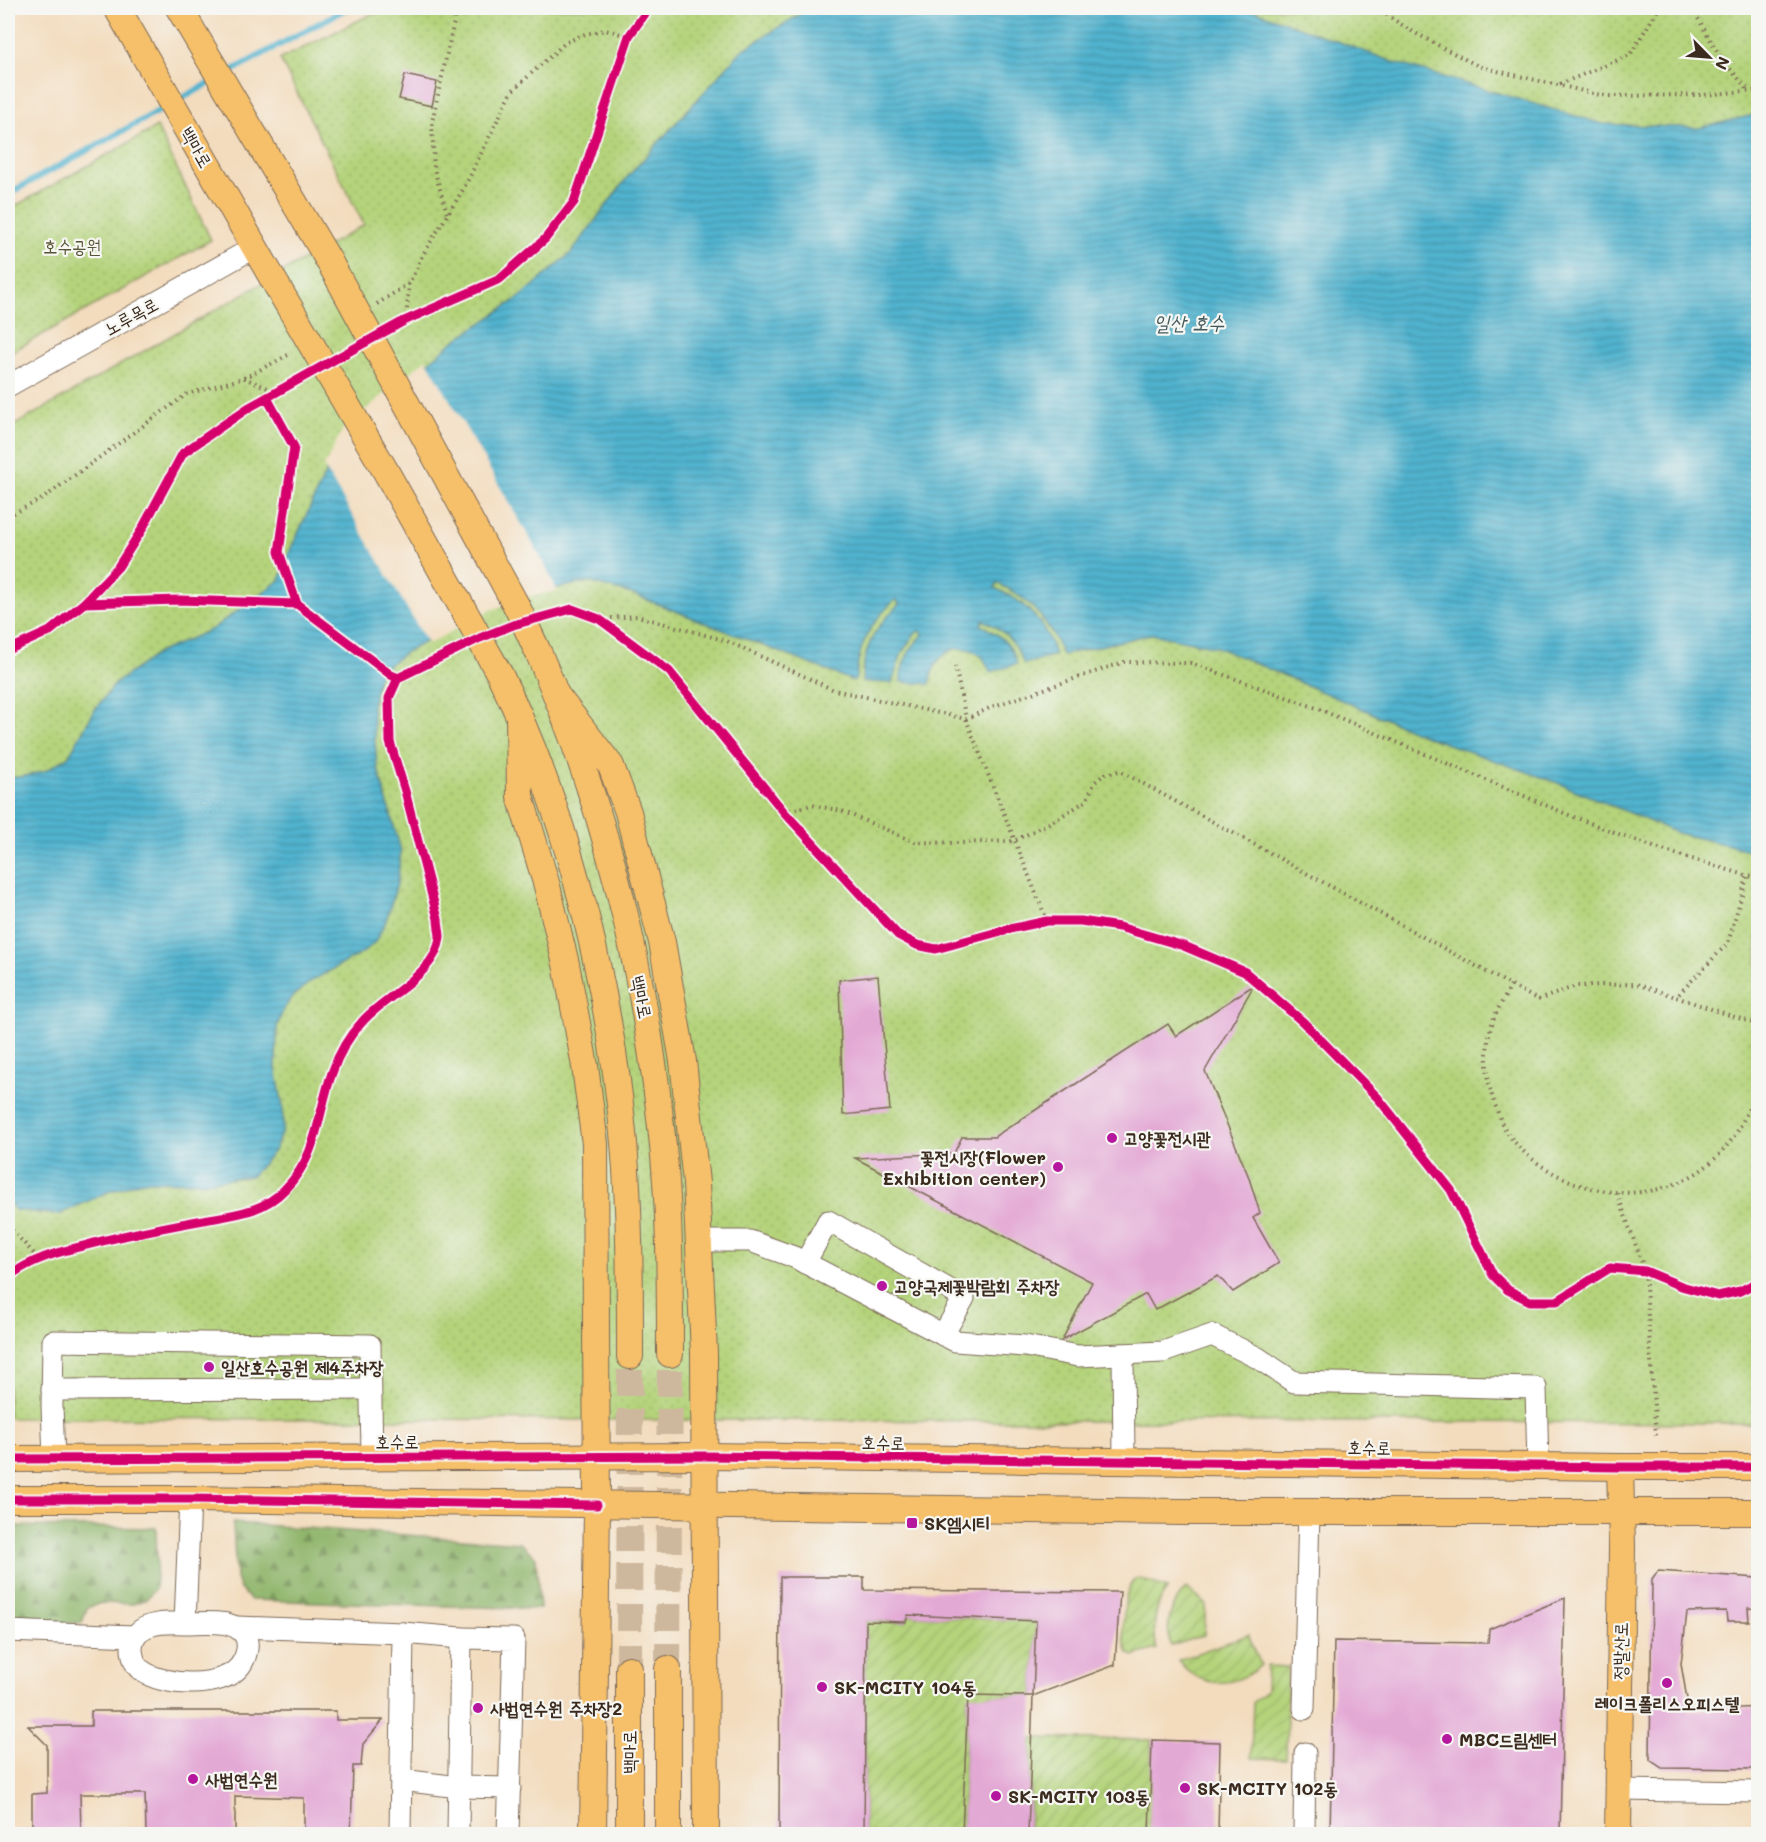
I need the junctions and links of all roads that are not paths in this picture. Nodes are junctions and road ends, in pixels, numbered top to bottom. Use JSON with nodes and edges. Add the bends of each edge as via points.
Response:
{"nodes":[{"id":1,"x":117,"y":8,"type":"edge"},
{"id":2,"x":179,"y":8,"type":"edge"},
{"id":3,"x":255,"y":247,"type":"junction"},
{"id":4,"x":8,"y":386,"type":"edge"},
{"id":5,"x":557,"y":696,"type":"junction"},
{"id":6,"x":519,"y":715,"type":"junction"},
{"id":7,"x":699,"y":1240,"type":"junction"},
{"id":8,"x":805,"y":1263,"type":"junction"},
{"id":9,"x":943,"y":1335,"type":"junction"},
{"id":10,"x":670,"y":1354,"type":"tunnel mouth"},
{"id":11,"x":1123,"y":1354,"type":"junction"},
{"id":12,"x":630,"y":1356,"type":"tunnel mouth"},
{"id":13,"x":370,"y":1389,"type":"junction"},
{"id":14,"x":52,"y":1390,"type":"junction"},
{"id":15,"x":596,"y":1456,"type":"junction"},
{"id":16,"x":705,"y":1456,"type":"junction"},
{"id":17,"x":372,"y":1457,"type":"junction"},
{"id":18,"x":8,"y":1459,"type":"edge"},
{"id":19,"x":54,"y":1459,"type":"junction"},
{"id":20,"x":1124,"y":1461,"type":"junction"},
{"id":21,"x":1538,"y":1466,"type":"junction"},
{"id":22,"x":1620,"y":1467,"type":"junction"},
{"id":23,"x":1758,"y":1467,"type":"edge"},
{"id":24,"x":8,"y":1499,"type":"edge"},
{"id":25,"x":190,"y":1499,"type":"junction"},
{"id":26,"x":597,"y":1505,"type":"junction"},
{"id":27,"x":705,"y":1507,"type":"junction"},
{"id":28,"x":1309,"y":1511,"type":"junction"},
{"id":29,"x":1758,"y":1512,"type":"edge"},
{"id":30,"x":1621,"y":1513,"type":"junction"},
{"id":31,"x":185,"y":1623,"type":"junction"},
{"id":32,"x":237,"y":1628,"type":"junction"},
{"id":33,"x":8,"y":1631,"type":"edge"},
{"id":34,"x":403,"y":1633,"type":"junction"},
{"id":35,"x":134,"y":1636,"type":"junction"},
{"id":36,"x":461,"y":1638,"type":"junction"},
{"id":37,"x":629,"y":1669,"type":"tunnel mouth"},
{"id":38,"x":668,"y":1669,"type":"tunnel mouth"},
{"id":39,"x":1304,"y":1709,"type":"dead end"},
{"id":40,"x":1305,"y":1752,"type":"dead end"},
{"id":41,"x":401,"y":1780,"type":"junction"},
{"id":42,"x":459,"y":1787,"type":"junction"},
{"id":43,"x":510,"y":1788,"type":"junction"},
{"id":44,"x":1617,"y":1790,"type":"junction"},
{"id":45,"x":1758,"y":1791,"type":"edge"},
{"id":46,"x":400,"y":1834,"type":"edge"},
{"id":47,"x":458,"y":1834,"type":"edge"},
{"id":48,"x":508,"y":1834,"type":"edge"},
{"id":49,"x":593,"y":1834,"type":"edge"},
{"id":50,"x":628,"y":1834,"type":"edge"},
{"id":51,"x":668,"y":1834,"type":"edge"},
{"id":52,"x":706,"y":1834,"type":"edge"},
{"id":53,"x":1304,"y":1834,"type":"edge"},
{"id":54,"x":1618,"y":1834,"type":"edge"}],
"edges":[{"from":1,"to":3,"type":"main road","name":"백마로"},
{"from":2,"to":5,"type":"main road","name":"백마로","bridge":true,"via":[[329,261],[517,607]]},
{"from":3,"to":4,"type":"street","name":"노루목로"},
{"from":3,"to":6,"type":"main road","name":"백마로","bridge":true,"via":[[385,470]]},
{"from":5,"to":7,"type":"main road","via":[[611,766],[640,852],[680,1040]]},
{"from":5,"to":10,"type":"main road","name":"백마로","via":[[612,869],[646,1018],[668,1215]]},
{"from":6,"to":12,"type":"main road","via":[[566,849],[608,1022],[627,1186]]},
{"from":6,"to":15,"type":"main road","via":[[520,796],[566,964],[595,1144]]},
{"from":7,"to":8,"type":"street","via":[[750,1241]]},
{"from":7,"to":16,"type":"main road"},
{"from":8,"to":9,"type":"street"},
{"from":8,"to":9,"type":"street","via":[[828,1221],[964,1298]]},
{"from":9,"to":11,"type":"street","via":[[955,1341],[1025,1346],[1078,1356]]},
{"from":11,"to":20,"type":"street"},
{"from":11,"to":21,"type":"street","via":[[1163,1352],[1212,1335],[1258,1358],[1293,1382],[1536,1388]]},
{"from":13,"to":14,"type":"street"},
{"from":13,"to":14,"type":"street","via":[[370,1346],[53,1341]]},
{"from":13,"to":17,"type":"street"},
{"from":14,"to":19,"type":"street"},
{"from":15,"to":16,"type":"main road","name":"호수로"},
{"from":15,"to":17,"type":"main road","name":"호수로"},
{"from":15,"to":26,"type":"main road"},
{"from":16,"to":20,"type":"main road","name":"호수로"},
{"from":16,"to":27,"type":"main road"},
{"from":17,"to":19,"type":"main road","name":"호수로"},
{"from":18,"to":19,"type":"main road","name":"호수로"},
{"from":20,"to":21,"type":"main road","name":"호수로"},
{"from":21,"to":22,"type":"main road","name":"호수로"},
{"from":22,"to":23,"type":"main road","name":"호수로"},
{"from":22,"to":30,"type":"main road","name":"정발산로"},
{"from":24,"to":25,"type":"main road"},
{"from":25,"to":26,"type":"main road"},
{"from":25,"to":31,"type":"street"},
{"from":26,"to":27,"type":"main road"},
{"from":26,"to":49,"type":"main road"},
{"from":27,"to":28,"type":"main road"},
{"from":27,"to":52,"type":"main road"},
{"from":28,"to":30,"type":"main road"},
{"from":28,"to":39,"type":"street"},
{"from":29,"to":30,"type":"main road"},
{"from":30,"to":44,"type":"main road","name":"정발산로"},
{"from":31,"to":32,"type":"street","via":[[229,1624]]},
{"from":31,"to":35,"type":"street","via":[[153,1625]]},
{"from":32,"to":34,"type":"street"},
{"from":32,"to":35,"type":"street","via":[[247,1641],[245,1657],[234,1672],[212,1682],[174,1681],[142,1671],[134,1659]]},
{"from":33,"to":35,"type":"street"},
{"from":34,"to":36,"type":"street"},
{"from":34,"to":41,"type":"street"},
{"from":36,"to":42,"type":"street"},
{"from":36,"to":43,"type":"street","via":[[514,1639]]},
{"from":37,"to":50,"type":"main road","name":"백마로"},
{"from":38,"to":51,"type":"main road"},
{"from":40,"to":53,"type":"street"},
{"from":41,"to":42,"type":"street"},
{"from":41,"to":46,"type":"street"},
{"from":42,"to":43,"type":"street"},
{"from":42,"to":47,"type":"street"},
{"from":43,"to":48,"type":"street"},
{"from":44,"to":45,"type":"street"},
{"from":44,"to":54,"type":"main road","name":"정발산로"}]}
